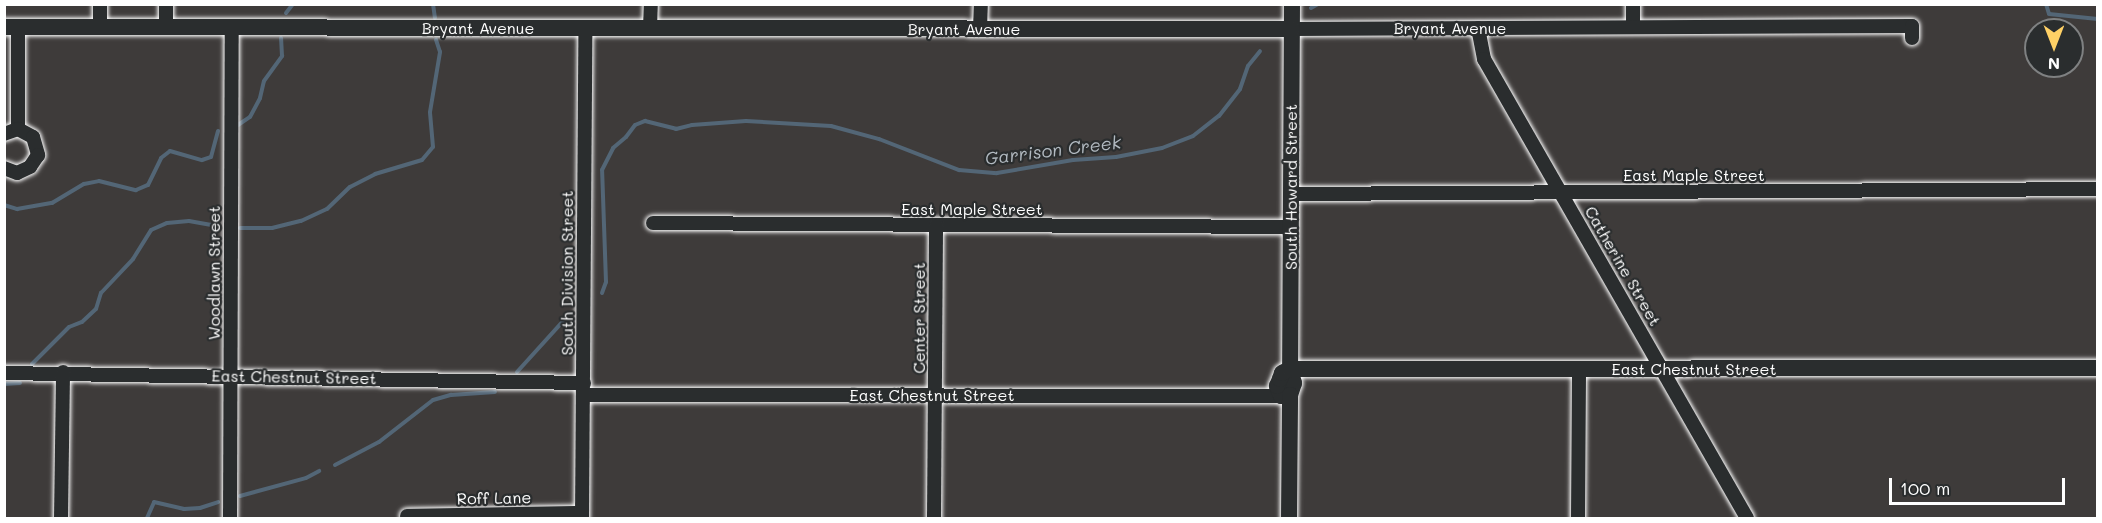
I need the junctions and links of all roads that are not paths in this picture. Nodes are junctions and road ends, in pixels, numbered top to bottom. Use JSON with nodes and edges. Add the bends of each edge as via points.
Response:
{"nodes":[{"id":1,"x":100,"y":4,"type":"edge"},
{"id":2,"x":166,"y":4,"type":"edge"},
{"id":3,"x":651,"y":4,"type":"edge"},
{"id":4,"x":981,"y":4,"type":"edge"},
{"id":5,"x":1292,"y":4,"type":"edge"},
{"id":6,"x":1633,"y":4,"type":"edge"},
{"id":7,"x":11,"y":27,"type":"edge"},
{"id":8,"x":100,"y":27,"type":"junction"},
{"id":9,"x":166,"y":27,"type":"junction"},
{"id":10,"x":232,"y":27,"type":"junction"},
{"id":11,"x":1633,"y":27,"type":"junction"},
{"id":12,"x":585,"y":28,"type":"junction"},
{"id":13,"x":651,"y":28,"type":"junction"},
{"id":14,"x":1478,"y":28,"type":"junction"},
{"id":15,"x":980,"y":29,"type":"junction"},
{"id":16,"x":1292,"y":29,"type":"junction"},
{"id":17,"x":1912,"y":38,"type":"dead end"},
{"id":18,"x":11,"y":131,"type":"edge"},
{"id":19,"x":4,"y":168,"type":"edge"},
{"id":20,"x":2097,"y":189,"type":"edge"},
{"id":21,"x":1562,"y":192,"type":"junction"},
{"id":22,"x":1291,"y":194,"type":"junction"},
{"id":23,"x":653,"y":223,"type":"dead end"},
{"id":24,"x":936,"y":225,"type":"junction"},
{"id":25,"x":1291,"y":227,"type":"junction"},
{"id":26,"x":2097,"y":368,"type":"edge"},
{"id":27,"x":1290,"y":369,"type":"junction"},
{"id":28,"x":1579,"y":369,"type":"junction"},
{"id":29,"x":1663,"y":369,"type":"junction"},
{"id":30,"x":63,"y":372,"type":"junction"},
{"id":31,"x":4,"y":373,"type":"edge"},
{"id":32,"x":230,"y":376,"type":"junction"},
{"id":33,"x":584,"y":389,"type":"junction"},
{"id":34,"x":935,"y":395,"type":"junction"},
{"id":35,"x":1285,"y":396,"type":"junction"},
{"id":36,"x":407,"y":516,"type":"dead end"},
{"id":37,"x":582,"y":516,"type":"edge"},
{"id":38,"x":61,"y":519,"type":"edge"},
{"id":39,"x":230,"y":519,"type":"edge"},
{"id":40,"x":934,"y":519,"type":"edge"},
{"id":41,"x":1289,"y":519,"type":"edge"},
{"id":42,"x":1578,"y":519,"type":"edge"},
{"id":43,"x":1747,"y":519,"type":"edge"}],
"edges":[{"from":1,"to":8,"type":"street"},
{"from":2,"to":9,"type":"street"},
{"from":3,"to":13,"type":"street"},
{"from":4,"to":15,"type":"street"},
{"from":5,"to":16,"type":"main road","name":"South Howard Street"},
{"from":6,"to":11,"type":"street"},
{"from":7,"to":8,"type":"main road","name":"Bryant Avenue"},
{"from":7,"to":18,"type":"street"},
{"from":8,"to":9,"type":"main road","name":"Bryant Avenue"},
{"from":9,"to":10,"type":"main road","name":"Bryant Avenue"},
{"from":10,"to":12,"type":"main road","name":"Bryant Avenue"},
{"from":10,"to":32,"type":"street","name":"Woodlawn Street"},
{"from":11,"to":14,"type":"street","name":"Bryant Avenue"},
{"from":11,"to":17,"type":"street","name":"Bryant Avenue","via":[[1912,26]]},
{"from":12,"to":13,"type":"main road","name":"Bryant Avenue"},
{"from":12,"to":33,"type":"street","name":"South Division Street"},
{"from":13,"to":15,"type":"main road","name":"Bryant Avenue"},
{"from":14,"to":16,"type":"street","name":"Bryant Avenue"},
{"from":14,"to":21,"type":"street","name":"Catherine Street","via":[[1484,59]]},
{"from":15,"to":16,"type":"main road","name":"Bryant Avenue"},
{"from":16,"to":22,"type":"main road","name":"South Howard Street"},
{"from":18,"to":19,"type":"street","via":[[33,136],[38,155],[30,167],[17,172]]},
{"from":20,"to":21,"type":"street","name":"East Maple Street"},
{"from":21,"to":22,"type":"street","name":"East Maple Street"},
{"from":21,"to":29,"type":"street","name":"Catherine Street"},
{"from":22,"to":25,"type":"main road","name":"South Howard Street"},
{"from":23,"to":24,"type":"street","name":"East Maple Street"},
{"from":24,"to":25,"type":"street","name":"East Maple Street"},
{"from":24,"to":34,"type":"street","name":"Center Street"},
{"from":25,"to":27,"type":"main road","name":"South Howard Street"},
{"from":26,"to":29,"type":"main road","name":"East Chestnut Street"},
{"from":27,"to":28,"type":"main road","name":"East Chestnut Street"},
{"from":27,"to":35,"type":"main road","via":[[1282,373],[1277,387]]},
{"from":28,"to":29,"type":"main road","name":"East Chestnut Street"},
{"from":28,"to":42,"type":"street"},
{"from":29,"to":43,"type":"street","name":"Catherine Street"},
{"from":30,"to":31,"type":"street","name":"East Chestnut Street"},
{"from":30,"to":32,"type":"street","name":"East Chestnut Street"},
{"from":30,"to":38,"type":"street"},
{"from":32,"to":33,"type":"street","name":"East Chestnut Street"},
{"from":32,"to":39,"type":"street","name":"Woodlawn Street"},
{"from":33,"to":34,"type":"street","name":"East Chestnut Street"},
{"from":33,"to":37,"type":"street","name":"South Division Street"},
{"from":34,"to":35,"type":"street","name":"East Chestnut Street"},
{"from":34,"to":40,"type":"street","name":"Center Street"},
{"from":35,"to":41,"type":"main road","via":[[1290,418]]},
{"from":36,"to":37,"type":"street","name":"Roff Lane"}]}
